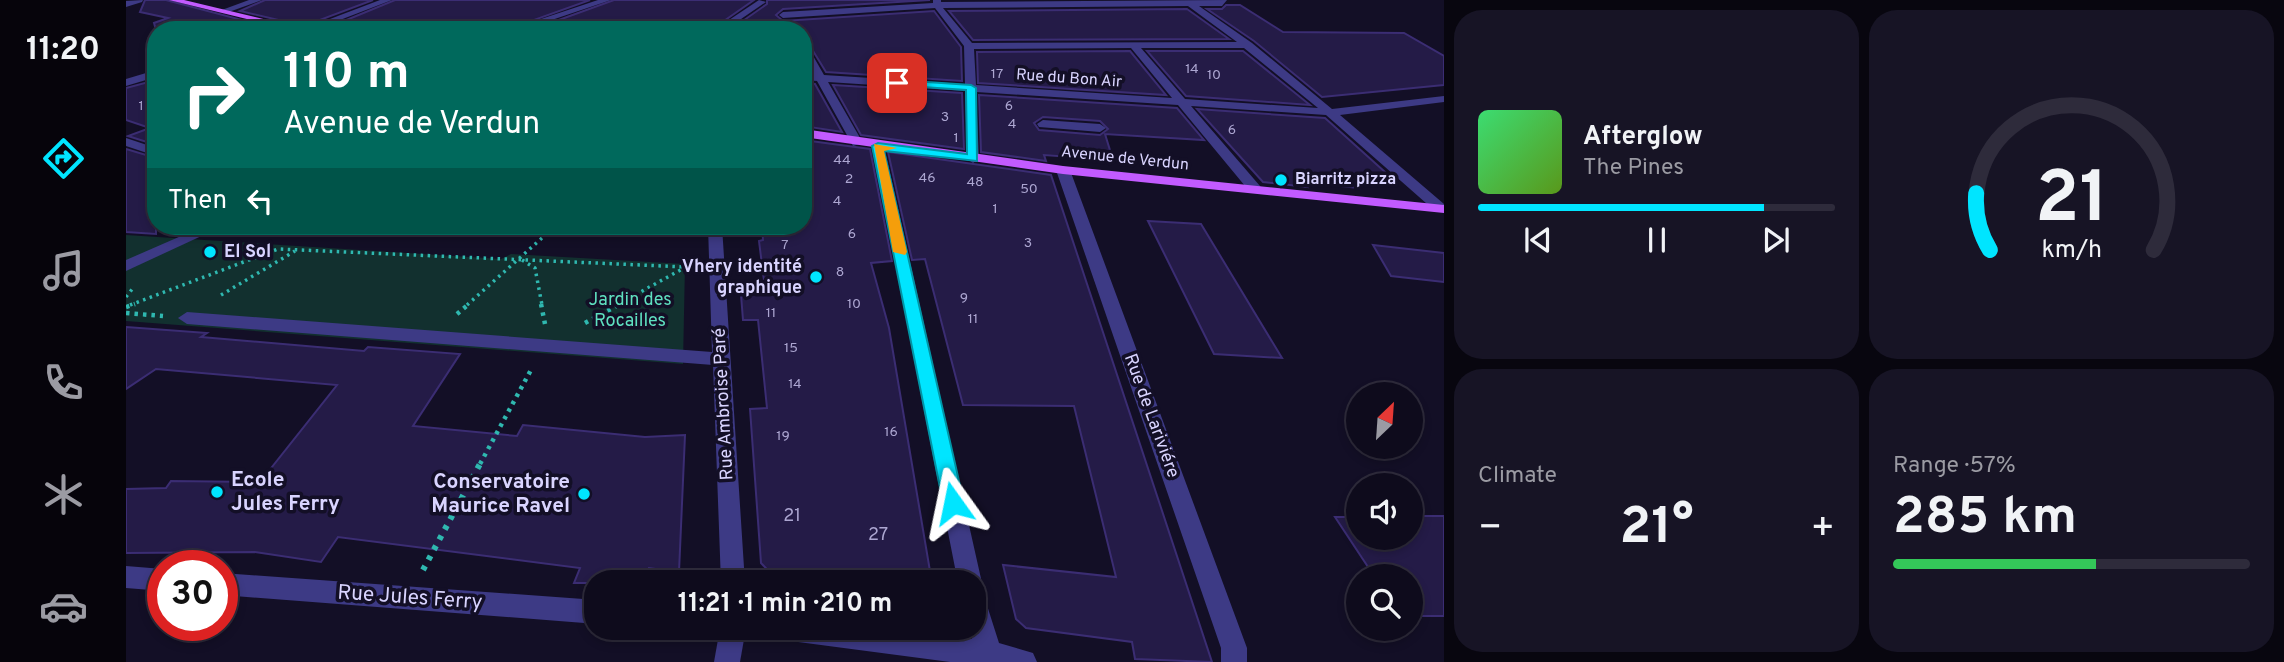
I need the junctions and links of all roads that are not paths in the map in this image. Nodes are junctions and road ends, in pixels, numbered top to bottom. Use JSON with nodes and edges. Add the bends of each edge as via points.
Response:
{"nodes":[{"id":1,"x":139,"y":0,"type":"edge"},
{"id":2,"x":173,"y":0,"type":"edge"},
{"id":3,"x":258,"y":0,"type":"edge"},
{"id":4,"x":388,"y":0,"type":"edge"},
{"id":5,"x":607,"y":0,"type":"edge"},
{"id":6,"x":759,"y":1,"type":"edge"},
{"id":7,"x":1223,"y":1,"type":"edge"},
{"id":8,"x":1056,"y":2,"type":"edge"},
{"id":9,"x":937,"y":3,"type":"edge"},
{"id":10,"x":1190,"y":3,"type":"junction"},
{"id":11,"x":126,"y":5,"type":"edge"},
{"id":12,"x":223,"y":11,"type":"junction"},
{"id":13,"x":261,"y":21,"type":"edge"},
{"id":14,"x":330,"y":21,"type":"edge"},
{"id":15,"x":540,"y":21,"type":"edge"},
{"id":16,"x":731,"y":21,"type":"edge"},
{"id":17,"x":1133,"y":45,"type":"junction"},
{"id":18,"x":1249,"y":45,"type":"junction"},
{"id":19,"x":969,"y":46,"type":"junction"},
{"id":20,"x":812,"y":62,"type":"edge"},
{"id":21,"x":147,"y":76,"type":"edge"},
{"id":22,"x":812,"y":77,"type":"edge"},
{"id":23,"x":822,"y":78,"type":"junction"},
{"id":24,"x":126,"y":83,"type":"edge"},
{"id":25,"x":971,"y":88,"type":"junction"},
{"id":26,"x":1444,"y":99,"type":"edge"},
{"id":27,"x":1184,"y":103,"type":"junction"},
{"id":28,"x":1060,"y":110,"type":"junction"},
{"id":29,"x":1332,"y":111,"type":"junction"},
{"id":30,"x":1043,"y":124,"type":"dead end"},
{"id":31,"x":1100,"y":128,"type":"dead end"},
{"id":32,"x":812,"y":135,"type":"edge"},
{"id":33,"x":126,"y":142,"type":"edge"},
{"id":34,"x":857,"y":143,"type":"junction"},
{"id":35,"x":878,"y":146,"type":"junction"},
{"id":36,"x":147,"y":149,"type":"edge"},
{"id":37,"x":973,"y":159,"type":"junction"},
{"id":38,"x":1063,"y":170,"type":"junction"},
{"id":39,"x":1255,"y":190,"type":"junction"},
{"id":40,"x":1442,"y":209,"type":"edge"},
{"id":41,"x":196,"y":235,"type":"edge"},
{"id":42,"x":715,"y":235,"type":"edge"},
{"id":43,"x":126,"y":266,"type":"edge"},
{"id":44,"x":187,"y":318,"type":"road end"},
{"id":45,"x":721,"y":359,"type":"junction"},
{"id":46,"x":732,"y":570,"type":"edge"},
{"id":47,"x":967,"y":570,"type":"edge"},
{"id":48,"x":126,"y":577,"type":"edge"},
{"id":49,"x":147,"y":579,"type":"edge"},
{"id":50,"x":238,"y":585,"type":"edge"},
{"id":51,"x":584,"y":611,"type":"edge"},
{"id":52,"x":731,"y":640,"type":"edge"},
{"id":53,"x":878,"y":640,"type":"edge"},
{"id":54,"x":985,"y":640,"type":"edge"},
{"id":55,"x":989,"y":654,"type":"junction"},
{"id":56,"x":727,"y":662,"type":"edge"},
{"id":57,"x":1024,"y":662,"type":"edge"},
{"id":58,"x":1234,"y":662,"type":"edge"}],
"edges":[{"from":1,"to":11,"type":"street"},
{"from":2,"to":12,"type":"main road"},
{"from":3,"to":12,"type":"street"},
{"from":4,"to":14,"type":"street"},
{"from":5,"to":15,"type":"street"},
{"from":6,"to":9,"type":"street","via":[[786,18]]},
{"from":6,"to":16,"type":"street"},
{"from":7,"to":10,"type":"street"},
{"from":8,"to":9,"type":"street"},
{"from":8,"to":10,"type":"street"},
{"from":9,"to":19,"type":"street"},
{"from":10,"to":18,"type":"street"},
{"from":12,"to":13,"type":"main road"},
{"from":17,"to":18,"type":"street"},
{"from":17,"to":19,"type":"street"},
{"from":17,"to":27,"type":"street"},
{"from":18,"to":29,"type":"street"},
{"from":19,"to":25,"type":"street"},
{"from":20,"to":23,"type":"street"},
{"from":21,"to":24,"type":"street"},
{"from":22,"to":23,"type":"street","name":"Rue du Bon Air"},
{"from":23,"to":25,"type":"street","name":"Rue du Bon Air"},
{"from":23,"to":34,"type":"street"},
{"from":25,"to":28,"type":"street","name":"Rue du Bon Air"},
{"from":25,"to":37,"type":"street"},
{"from":26,"to":29,"type":"street","name":"Rue du Bon Air"},
{"from":27,"to":28,"type":"street","name":"Rue du Bon Air"},
{"from":27,"to":29,"type":"street","name":"Rue du Bon Air"},
{"from":27,"to":39,"type":"street"},
{"from":28,"to":30,"type":"street"},
{"from":28,"to":31,"type":"street"},
{"from":29,"to":40,"type":"street"},
{"from":32,"to":34,"type":"main road","name":"Avenue de Verdun"},
{"from":33,"to":36,"type":"street"},
{"from":34,"to":35,"type":"main road","name":"Avenue de Verdun"},
{"from":35,"to":37,"type":"main road","name":"Avenue de Verdun"},
{"from":35,"to":47,"type":"street"},
{"from":37,"to":38,"type":"main road","name":"Avenue de Verdun"},
{"from":38,"to":39,"type":"main road","name":"Avenue de Verdun"},
{"from":38,"to":58,"type":"street","name":"Rue de Lariviére","via":[[1234,648]]},
{"from":39,"to":40,"type":"main road","name":"Avenue de Verdun"},
{"from":41,"to":43,"type":"street"},
{"from":42,"to":45,"type":"street","name":"Rue Ambroise Paré"},
{"from":44,"to":45,"type":"street"},
{"from":45,"to":46,"type":"street","name":"Rue Ambroise Paré"},
{"from":48,"to":49,"type":"street"},
{"from":50,"to":51,"type":"street","name":"Rue Jules Ferry"},
{"from":52,"to":56,"type":"street"},
{"from":53,"to":55,"type":"street"},
{"from":54,"to":55,"type":"street"},
{"from":55,"to":57,"type":"street"}]}
